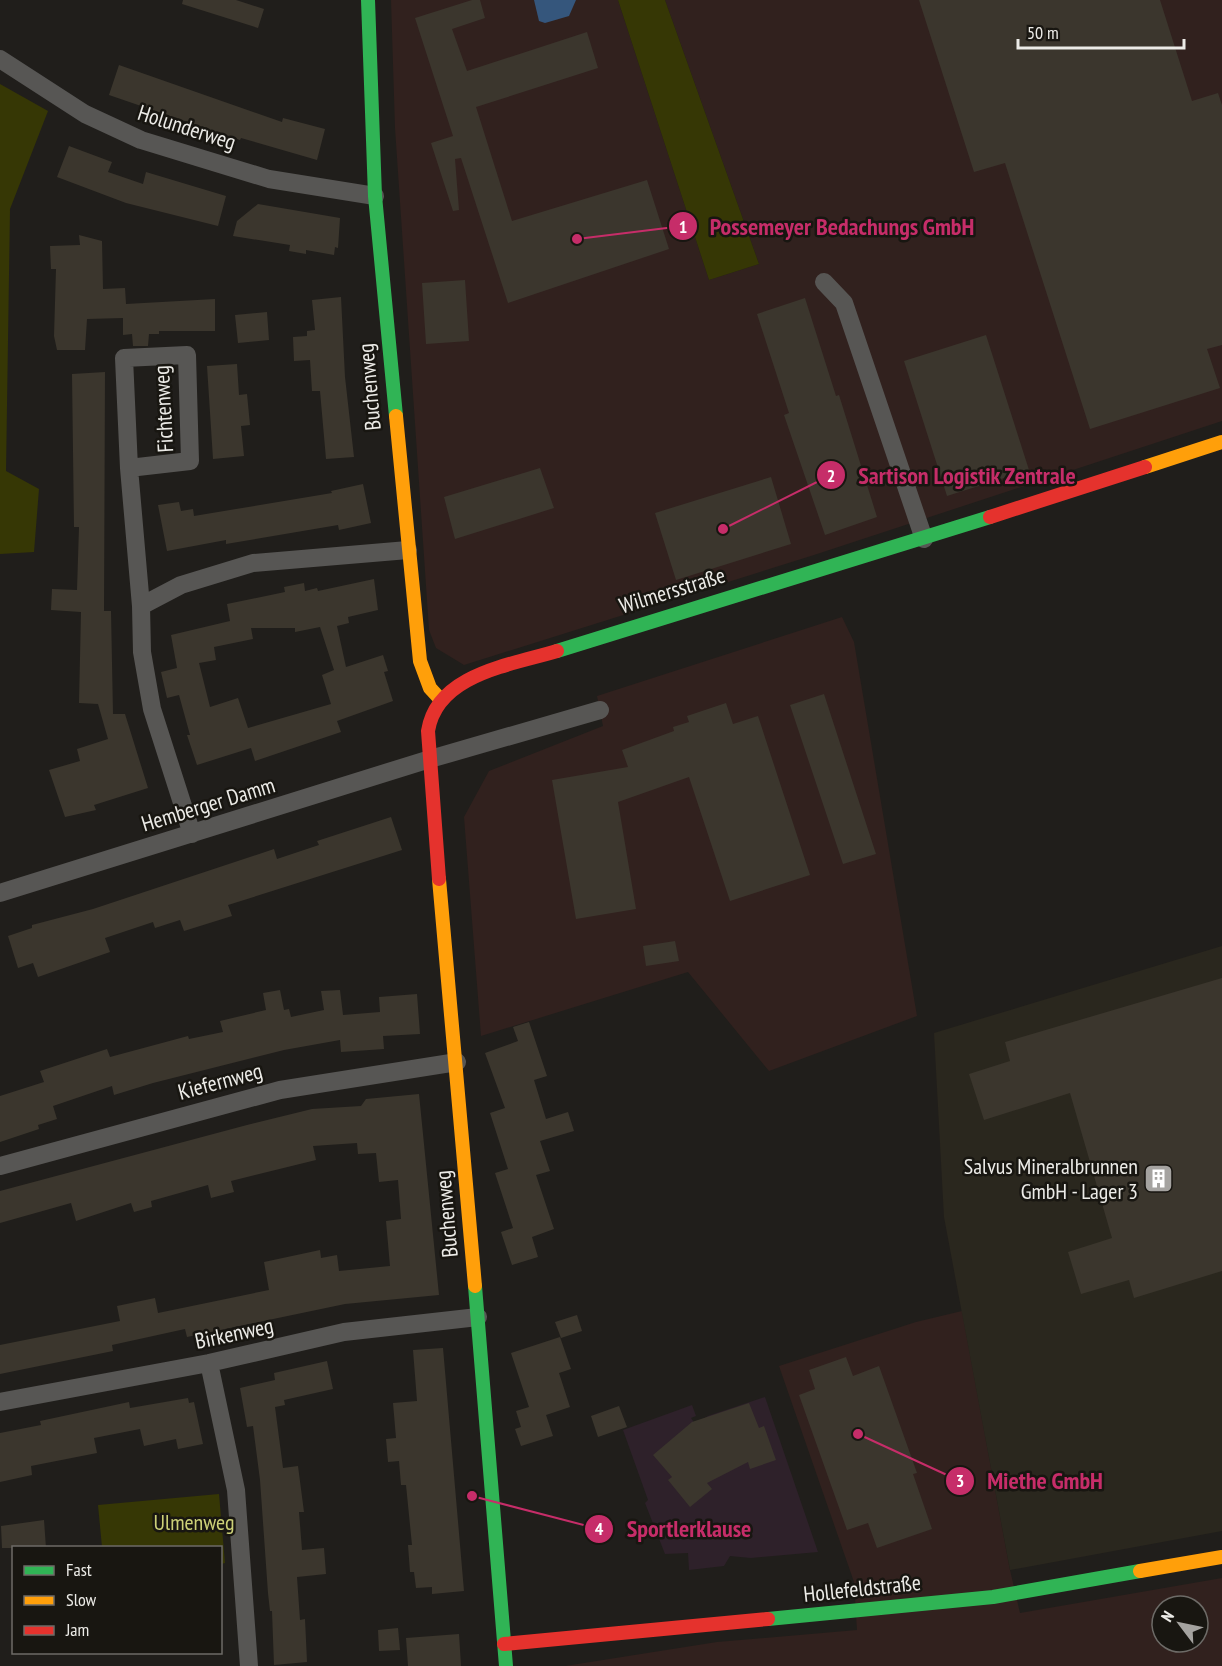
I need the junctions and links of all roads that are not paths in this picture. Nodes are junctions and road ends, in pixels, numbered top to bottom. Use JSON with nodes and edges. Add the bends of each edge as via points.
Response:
{"nodes":[{"id":1,"x":368,"y":0,"type":"edge"},
{"id":2,"x":0,"y":59,"type":"edge"},
{"id":3,"x":375,"y":196,"type":"junction"},
{"id":4,"x":824,"y":282,"type":"dead end"},
{"id":5,"x":1222,"y":442,"type":"edge"},
{"id":6,"x":129,"y":468,"type":"junction"},
{"id":7,"x":924,"y":539,"type":"junction"},
{"id":8,"x":408,"y":550,"type":"junction"},
{"id":9,"x":141,"y":606,"type":"junction"},
{"id":10,"x":441,"y":700,"type":"junction"},
{"id":11,"x":600,"y":710,"type":"dead end"},
{"id":12,"x":430,"y":759,"type":"junction"},
{"id":13,"x":192,"y":834,"type":"junction"},
{"id":14,"x":0,"y":893,"type":"edge"},
{"id":15,"x":457,"y":1062,"type":"junction"},
{"id":16,"x":0,"y":1166,"type":"edge"},
{"id":17,"x":478,"y":1317,"type":"junction"},
{"id":18,"x":208,"y":1363,"type":"junction"},
{"id":19,"x":0,"y":1402,"type":"edge"},
{"id":20,"x":1222,"y":1557,"type":"edge"},
{"id":21,"x":504,"y":1644,"type":"junction"},
{"id":22,"x":249,"y":1666,"type":"edge"},
{"id":23,"x":506,"y":1666,"type":"edge"}],
"edges":[{"from":1,"to":3,"type":"street","name":"Buchenweg"},
{"from":2,"to":3,"type":"street","name":"Holunderweg","via":[[86,114],[141,140],[269,179]]},
{"from":3,"to":8,"type":"street","name":"Buchenweg"},
{"from":4,"to":7,"type":"street","via":[[844,303]]},
{"from":5,"to":7,"type":"street","name":"Wilmersstraße"},
{"from":6,"to":6,"type":"street","name":"Fichtenweg","via":[[124,358],[187,355],[190,461]]},
{"from":6,"to":9,"type":"street","name":"Fichtenweg"},
{"from":7,"to":10,"type":"street","name":"Wilmersstraße","via":[[483,674],[465,681]]},
{"from":8,"to":9,"type":"street","via":[[253,563],[181,585]]},
{"from":8,"to":10,"type":"street","name":"Buchenweg","via":[[420,661],[430,688]]},
{"from":9,"to":13,"type":"street","name":"Fichtenweg","via":[[142,652],[152,710]]},
{"from":10,"to":12,"type":"street","name":"Buchenweg","via":[[429,719]]},
{"from":11,"to":12,"type":"street"},
{"from":12,"to":13,"type":"street","name":"Hemberger Damm"},
{"from":12,"to":15,"type":"street","name":"Buchenweg"},
{"from":13,"to":14,"type":"street","name":"Hemberger Damm"},
{"from":15,"to":16,"type":"street","name":"Kiefernweg","via":[[280,1090]]},
{"from":15,"to":17,"type":"street","name":"Buchenweg"},
{"from":17,"to":18,"type":"street","name":"Birkenweg","via":[[344,1332]]},
{"from":17,"to":21,"type":"street","name":"Buchenweg"},
{"from":18,"to":19,"type":"street","name":"Birkenweg"},
{"from":18,"to":22,"type":"street","via":[[236,1490]]},
{"from":20,"to":21,"type":"street","name":"Hollefeldstraße","via":[[993,1597]]},
{"from":21,"to":23,"type":"street","name":"Buchenweg"}]}
